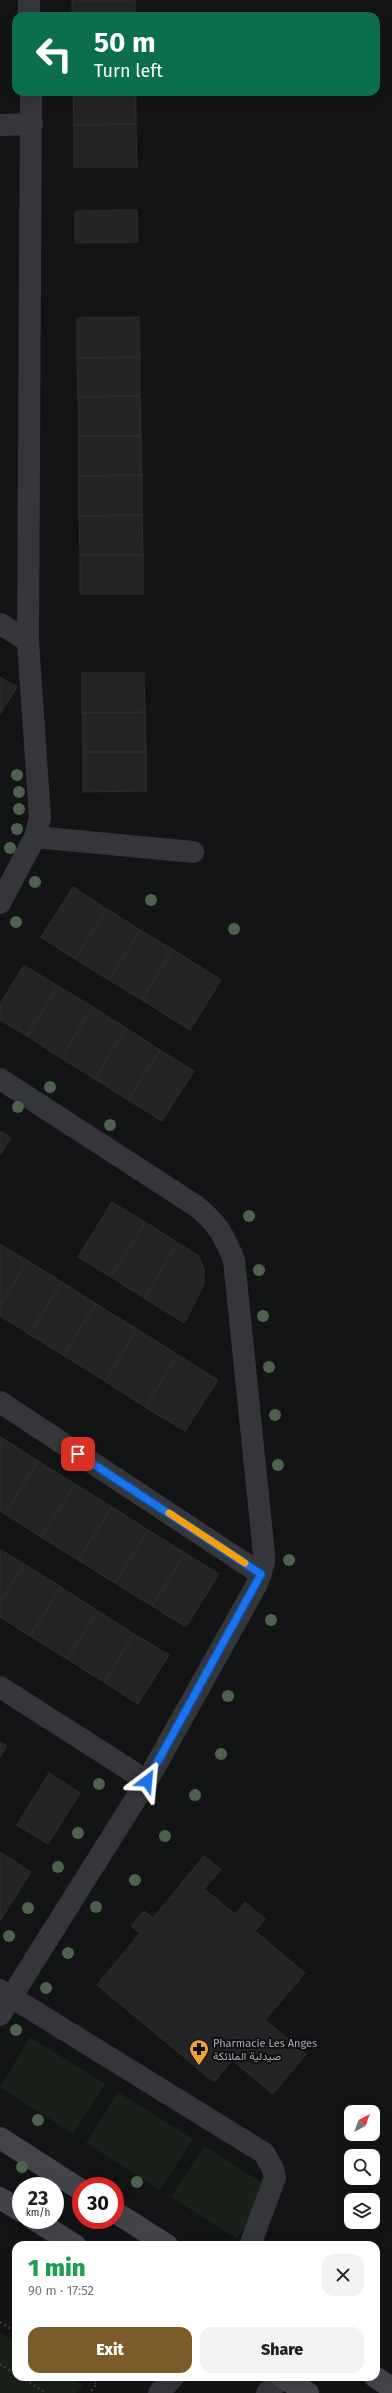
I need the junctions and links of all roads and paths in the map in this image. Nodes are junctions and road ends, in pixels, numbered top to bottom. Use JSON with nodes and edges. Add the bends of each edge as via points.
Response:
{"nodes":[{"id":1,"x":29,"y":0,"type":"edge"},
{"id":2,"x":29,"y":12,"type":"edge"},
{"id":3,"x":31,"y":96,"type":"edge"},
{"id":4,"x":32,"y":124,"type":"junction"},
{"id":5,"x":0,"y":125,"type":"edge"},
{"id":6,"x":0,"y":624,"type":"edge"},
{"id":7,"x":28,"y":640,"type":"junction"},
{"id":8,"x":35,"y":837,"type":"junction"},
{"id":9,"x":193,"y":852,"type":"dead end"},
{"id":10,"x":0,"y":903,"type":"edge"},
{"id":11,"x":0,"y":1079,"type":"edge"},
{"id":12,"x":0,"y":1402,"type":"edge"},
{"id":13,"x":261,"y":1574,"type":"junction"},
{"id":14,"x":0,"y":1687,"type":"edge"},
{"id":15,"x":147,"y":1781,"type":"junction"},
{"id":16,"x":5,"y":1993,"type":"edge"},
{"id":17,"x":0,"y":2015,"type":"edge"},
{"id":18,"x":0,"y":2138,"type":"edge"},
{"id":19,"x":72,"y":2184,"type":"edge"},
{"id":20,"x":0,"y":2198,"type":"edge"},
{"id":21,"x":12,"y":2205,"type":"edge"},
{"id":22,"x":124,"y":2218,"type":"edge"},
{"id":23,"x":49,"y":2229,"type":"edge"},
{"id":24,"x":69,"y":2241,"type":"edge"},
{"id":25,"x":161,"y":2241,"type":"edge"},
{"id":26,"x":251,"y":2241,"type":"edge"},
{"id":27,"x":0,"y":2322,"type":"edge"},
{"id":28,"x":12,"y":2330,"type":"edge"},
{"id":29,"x":0,"y":2364,"type":"edge"},
{"id":30,"x":12,"y":2372,"type":"edge"},
{"id":31,"x":380,"y":2380,"type":"edge"},
{"id":32,"x":27,"y":2381,"type":"edge"},
{"id":33,"x":92,"y":2381,"type":"edge"},
{"id":34,"x":170,"y":2381,"type":"edge"},
{"id":35,"x":278,"y":2381,"type":"edge"},
{"id":36,"x":288,"y":2381,"type":"edge"},
{"id":37,"x":392,"y":2388,"type":"edge"},
{"id":38,"x":46,"y":2393,"type":"edge"},
{"id":39,"x":89,"y":2393,"type":"edge"},
{"id":40,"x":159,"y":2393,"type":"edge"},
{"id":41,"x":267,"y":2393,"type":"edge"},
{"id":42,"x":308,"y":2393,"type":"edge"}],
"edges":[{"from":1,"to":2,"type":"street"},
{"from":3,"to":4,"type":"street"},
{"from":4,"to":5,"type":"street"},
{"from":4,"to":7,"type":"street"},
{"from":6,"to":7,"type":"street"},
{"from":7,"to":8,"type":"street","via":[[40,818]]},
{"from":8,"to":9,"type":"street"},
{"from":8,"to":10,"type":"street"},
{"from":11,"to":13,"type":"street","via":[[196,1206],[214,1221],[225,1237],[234,1260],[264,1554]]},
{"from":12,"to":13,"type":"street"},
{"from":13,"to":15,"type":"street"},
{"from":14,"to":15,"type":"street"},
{"from":15,"to":16,"type":"street"},
{"from":16,"to":17,"type":"street"},
{"from":16,"to":26,"type":"street","via":[[264,2153],[274,2169],[275,2178]]},
{"from":18,"to":19,"type":"street"},
{"from":20,"to":21,"type":"street"},
{"from":22,"to":25,"type":"street"},
{"from":23,"to":24,"type":"street"},
{"from":27,"to":28,"type":"path"},
{"from":29,"to":30,"type":"path"},
{"from":31,"to":37,"type":"street"},
{"from":32,"to":38,"type":"path"},
{"from":33,"to":39,"type":"path","via":[[97,2384]]},
{"from":34,"to":40,"type":"street"},
{"from":35,"to":41,"type":"street"},
{"from":36,"to":42,"type":"street"}]}
